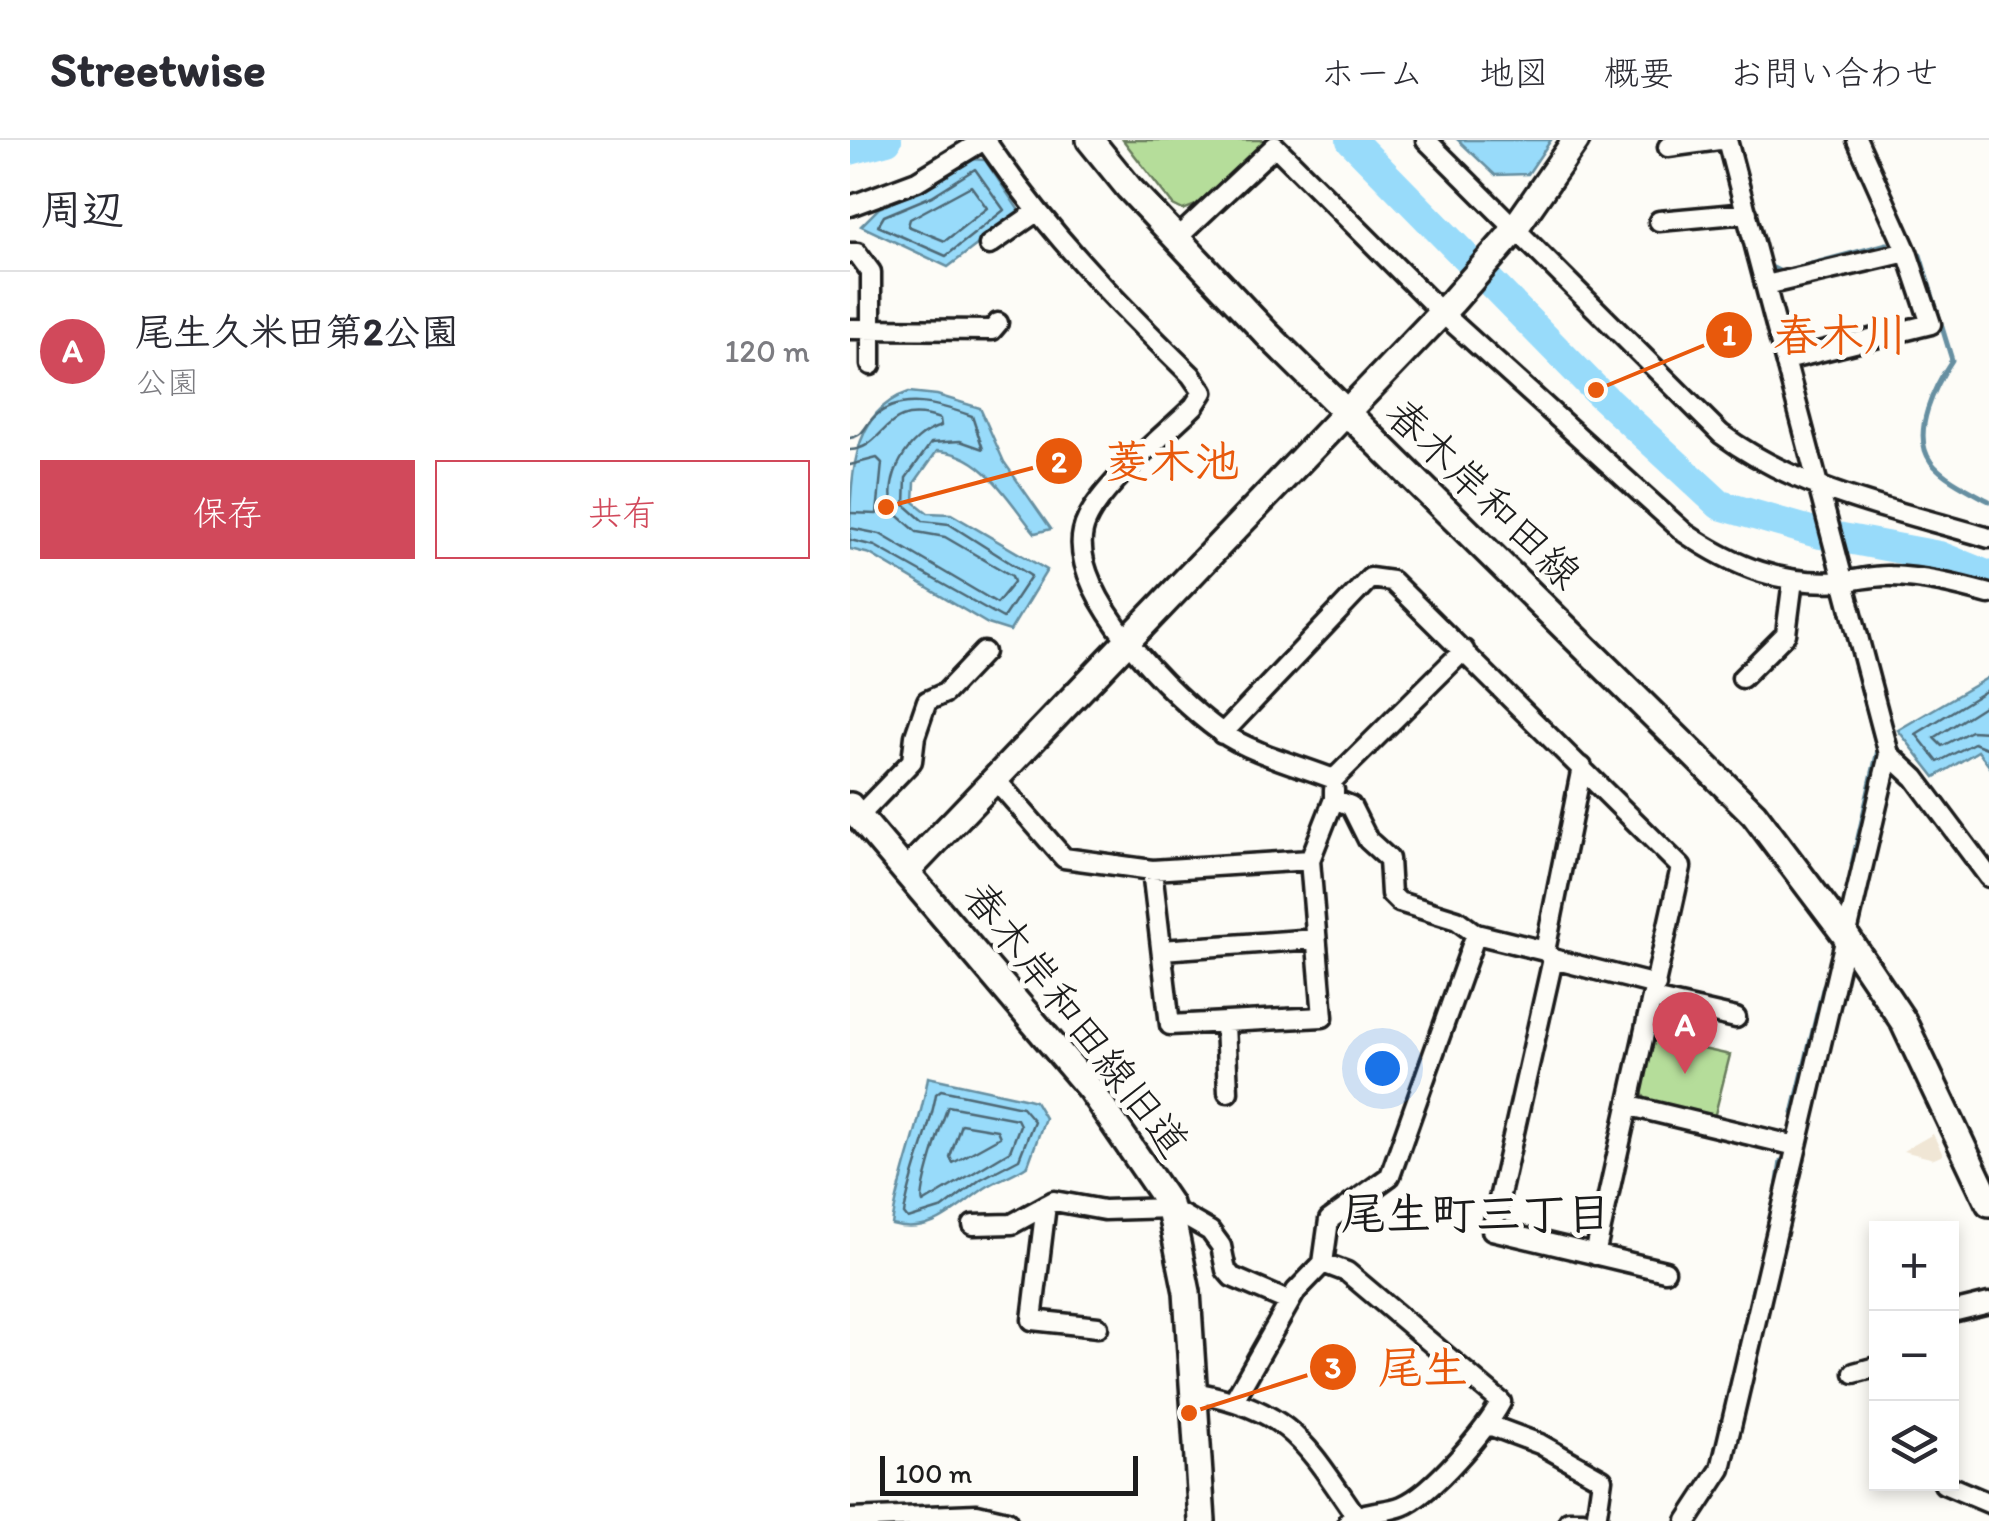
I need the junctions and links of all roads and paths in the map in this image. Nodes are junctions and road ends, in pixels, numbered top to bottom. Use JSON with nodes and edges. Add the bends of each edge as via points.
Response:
{"nodes":[{"id":1,"x":984,"y":140,"type":"edge"},
{"id":2,"x":1090,"y":140,"type":"edge"},
{"id":3,"x":1426,"y":140,"type":"edge"},
{"id":4,"x":1576,"y":140,"type":"edge"},
{"id":5,"x":1719,"y":140,"type":"edge"},
{"id":6,"x":1727,"y":140,"type":"edge"},
{"id":7,"x":1857,"y":140,"type":"edge"},
{"id":8,"x":1668,"y":146,"type":"dead end"},
{"id":9,"x":850,"y":206,"type":"edge"},
{"id":10,"x":1035,"y":213,"type":"junction"},
{"id":11,"x":1747,"y":214,"type":"junction"},
{"id":12,"x":1660,"y":221,"type":"dead end"},
{"id":13,"x":1517,"y":226,"type":"junction"},
{"id":14,"x":1176,"y":239,"type":"junction"},
{"id":15,"x":989,"y":245,"type":"dead end"},
{"id":16,"x":1907,"y":252,"type":"junction"},
{"id":17,"x":850,"y":254,"type":"edge"},
{"id":18,"x":1766,"y":285,"type":"junction"},
{"id":19,"x":850,"y":293,"type":"edge"},
{"id":20,"x":871,"y":294,"type":"junction"},
{"id":21,"x":1441,"y":312,"type":"junction"},
{"id":22,"x":998,"y":323,"type":"dead end"},
{"id":23,"x":850,"y":329,"type":"edge"},
{"id":24,"x":872,"y":329,"type":"junction"},
{"id":25,"x":1786,"y":360,"type":"junction"},
{"id":26,"x":871,"y":365,"type":"dead end"},
{"id":27,"x":1345,"y":413,"type":"junction"},
{"id":28,"x":1819,"y":488,"type":"junction"},
{"id":29,"x":1989,"y":538,"type":"edge"},
{"id":30,"x":1792,"y":580,"type":"junction"},
{"id":31,"x":1843,"y":581,"type":"junction"},
{"id":32,"x":1989,"y":594,"type":"edge"},
{"id":33,"x":1126,"y":642,"type":"junction"},
{"id":34,"x":1464,"y":650,"type":"junction"},
{"id":35,"x":984,"y":652,"type":"dead end"},
{"id":36,"x":1742,"y":678,"type":"dead end"},
{"id":37,"x":1222,"y":734,"type":"junction"},
{"id":38,"x":1888,"y":754,"type":"junction"},
{"id":39,"x":1582,"y":768,"type":"junction"},
{"id":40,"x":995,"y":779,"type":"junction"},
{"id":41,"x":1334,"y":780,"type":"junction"},
{"id":42,"x":1334,"y":800,"type":"junction"},
{"id":43,"x":854,"y":811,"type":"edge"},
{"id":44,"x":1310,"y":860,"type":"junction"},
{"id":45,"x":908,"y":870,"type":"junction"},
{"id":46,"x":1152,"y":870,"type":"junction"},
{"id":47,"x":1989,"y":877,"type":"edge"},
{"id":48,"x":1476,"y":934,"type":"junction"},
{"id":49,"x":1846,"y":936,"type":"junction"},
{"id":50,"x":1315,"y":939,"type":"junction"},
{"id":51,"x":1162,"y":950,"type":"junction"},
{"id":52,"x":1549,"y":955,"type":"junction"},
{"id":53,"x":1654,"y":992,"type":"junction"},
{"id":54,"x":1736,"y":1018,"type":"dead end"},
{"id":55,"x":1225,"y":1024,"type":"junction"},
{"id":56,"x":1228,"y":1092,"type":"dead end"},
{"id":57,"x":1630,"y":1106,"type":"junction"},
{"id":58,"x":1796,"y":1146,"type":"junction"},
{"id":59,"x":1989,"y":1202,"type":"edge"},
{"id":60,"x":1046,"y":1205,"type":"junction"},
{"id":61,"x":1170,"y":1208,"type":"junction"},
{"id":62,"x":974,"y":1225,"type":"dead end"},
{"id":63,"x":1595,"y":1255,"type":"junction"},
{"id":64,"x":1323,"y":1263,"type":"junction"},
{"id":65,"x":1665,"y":1271,"type":"dead end"},
{"id":66,"x":1290,"y":1302,"type":"junction"},
{"id":67,"x":1989,"y":1303,"type":"edge"},
{"id":68,"x":1956,"y":1311,"type":"edge"},
{"id":69,"x":1098,"y":1327,"type":"dead end"},
{"id":70,"x":1869,"y":1369,"type":"edge"},
{"id":71,"x":1854,"y":1372,"type":"dead end"},
{"id":72,"x":1195,"y":1392,"type":"junction"},
{"id":73,"x":1234,"y":1400,"type":"junction"},
{"id":74,"x":1489,"y":1425,"type":"junction"},
{"id":75,"x":1959,"y":1490,"type":"edge"},
{"id":76,"x":1989,"y":1503,"type":"edge"},
{"id":77,"x":1393,"y":1515,"type":"edge"},
{"id":78,"x":850,"y":1518,"type":"edge"},
{"id":79,"x":1353,"y":1518,"type":"edge"},
{"id":80,"x":1006,"y":1521,"type":"edge"},
{"id":81,"x":1202,"y":1521,"type":"edge"},
{"id":82,"x":1569,"y":1521,"type":"edge"},
{"id":83,"x":1582,"y":1521,"type":"edge"},
{"id":84,"x":1596,"y":1521,"type":"edge"},
{"id":85,"x":1687,"y":1521,"type":"edge"}],
"edges":[{"from":1,"to":9,"type":"street","via":[[917,181]]},
{"from":1,"to":10,"type":"street"},
{"from":2,"to":14,"type":"main road"},
{"from":3,"to":13,"type":"street"},
{"from":4,"to":13,"type":"main road"},
{"from":5,"to":8,"type":"street"},
{"from":6,"to":11,"type":"street"},
{"from":7,"to":16,"type":"street"},
{"from":10,"to":15,"type":"street"},
{"from":10,"to":33,"type":"street","via":[[1203,392],[1096,504],[1083,529],[1088,578]]},
{"from":11,"to":12,"type":"street"},
{"from":11,"to":18,"type":"street"},
{"from":13,"to":21,"type":"main road"},
{"from":13,"to":28,"type":"street","via":[[1720,434],[1756,461]]},
{"from":14,"to":21,"type":"street","via":[[1276,146]]},
{"from":14,"to":27,"type":"main road"},
{"from":16,"to":18,"type":"street"},
{"from":16,"to":25,"type":"street","via":[[1930,324]]},
{"from":17,"to":20,"type":"street","via":[[857,253],[871,272]]},
{"from":18,"to":25,"type":"street"},
{"from":19,"to":20,"type":"street"},
{"from":20,"to":24,"type":"street"},
{"from":21,"to":27,"type":"main road"},
{"from":21,"to":30,"type":"street","via":[[1685,533],[1757,574]]},
{"from":22,"to":24,"type":"street","via":[[992,330]]},
{"from":23,"to":24,"type":"street"},
{"from":24,"to":26,"type":"street"},
{"from":25,"to":28,"type":"street"},
{"from":27,"to":33,"type":"main road","name":"春木岸和田線"},
{"from":27,"to":49,"type":"main road","name":"春木岸和田線","via":[[1754,814]]},
{"from":28,"to":29,"type":"street"},
{"from":28,"to":31,"type":"street"},
{"from":30,"to":31,"type":"street"},
{"from":30,"to":36,"type":"street","via":[[1786,634]]},
{"from":31,"to":32,"type":"street","via":[[1919,578]]},
{"from":31,"to":38,"type":"street"},
{"from":33,"to":37,"type":"street"},
{"from":33,"to":40,"type":"main road","name":"春木岸和田線"},
{"from":34,"to":37,"type":"street","via":[[1392,581],[1370,578]]},
{"from":34,"to":39,"type":"street"},
{"from":34,"to":41,"type":"street"},
{"from":35,"to":43,"type":"street","via":[[928,702],[912,762]]},
{"from":37,"to":41,"type":"street"},
{"from":38,"to":47,"type":"street","via":[[1915,778]]},
{"from":38,"to":49,"type":"street"},
{"from":39,"to":52,"type":"street"},
{"from":39,"to":53,"type":"street","via":[[1681,867]]},
{"from":40,"to":45,"type":"main road","name":"春木岸和田線"},
{"from":40,"to":46,"type":"street","via":[[1064,858]]},
{"from":41,"to":42,"type":"street"},
{"from":42,"to":44,"type":"street"},
{"from":42,"to":48,"type":"street","via":[[1350,806],[1368,840],[1389,859],[1391,894],[1399,902],[1457,920]]},
{"from":43,"to":45,"type":"main road"},
{"from":44,"to":46,"type":"street"},
{"from":44,"to":50,"type":"street"},
{"from":45,"to":61,"type":"main road","name":"春木岸和田線旧道","via":[[1091,1090]]},
{"from":46,"to":51,"type":"street"},
{"from":48,"to":52,"type":"street"},
{"from":48,"to":64,"type":"street","via":[[1390,1176],[1329,1220]]},
{"from":49,"to":58,"type":"street"},
{"from":49,"to":59,"type":"main road","name":"春木岸和田線","via":[[1902,1022]]},
{"from":50,"to":51,"type":"street"},
{"from":50,"to":55,"type":"street","via":[[1323,1017]]},
{"from":51,"to":55,"type":"street","via":[[1170,1026]]},
{"from":52,"to":53,"type":"street"},
{"from":52,"to":63,"type":"street","via":[[1492,1230]]},
{"from":53,"to":54,"type":"street"},
{"from":53,"to":57,"type":"street"},
{"from":55,"to":56,"type":"street"},
{"from":57,"to":58,"type":"street"},
{"from":57,"to":63,"type":"street"},
{"from":58,"to":85,"type":"street","via":[[1721,1469]]},
{"from":60,"to":61,"type":"street"},
{"from":60,"to":62,"type":"street","via":[[1012,1224]]},
{"from":60,"to":69,"type":"street","via":[[1032,1320]]},
{"from":61,"to":66,"type":"street","via":[[1210,1231],[1232,1278]]},
{"from":61,"to":72,"type":"main road","name":"春木岸和田線旧道","via":[[1187,1292]]},
{"from":63,"to":65,"type":"street"},
{"from":64,"to":66,"type":"street"},
{"from":64,"to":74,"type":"street","via":[[1347,1272],[1501,1402]]},
{"from":66,"to":73,"type":"street"},
{"from":67,"to":68,"type":"street"},
{"from":70,"to":71,"type":"street"},
{"from":72,"to":73,"type":"street"},
{"from":72,"to":81,"type":"main road","name":"春木岸和田線旧道"},
{"from":73,"to":79,"type":"street","via":[[1301,1436]]},
{"from":74,"to":77,"type":"street"},
{"from":74,"to":84,"type":"street","via":[[1602,1479]]},
{"from":75,"to":76,"type":"street"},
{"from":77,"to":79,"type":"street"},
{"from":78,"to":80,"type":"street","via":[[977,1514]]},
{"from":82,"to":83,"type":"street"}]}
